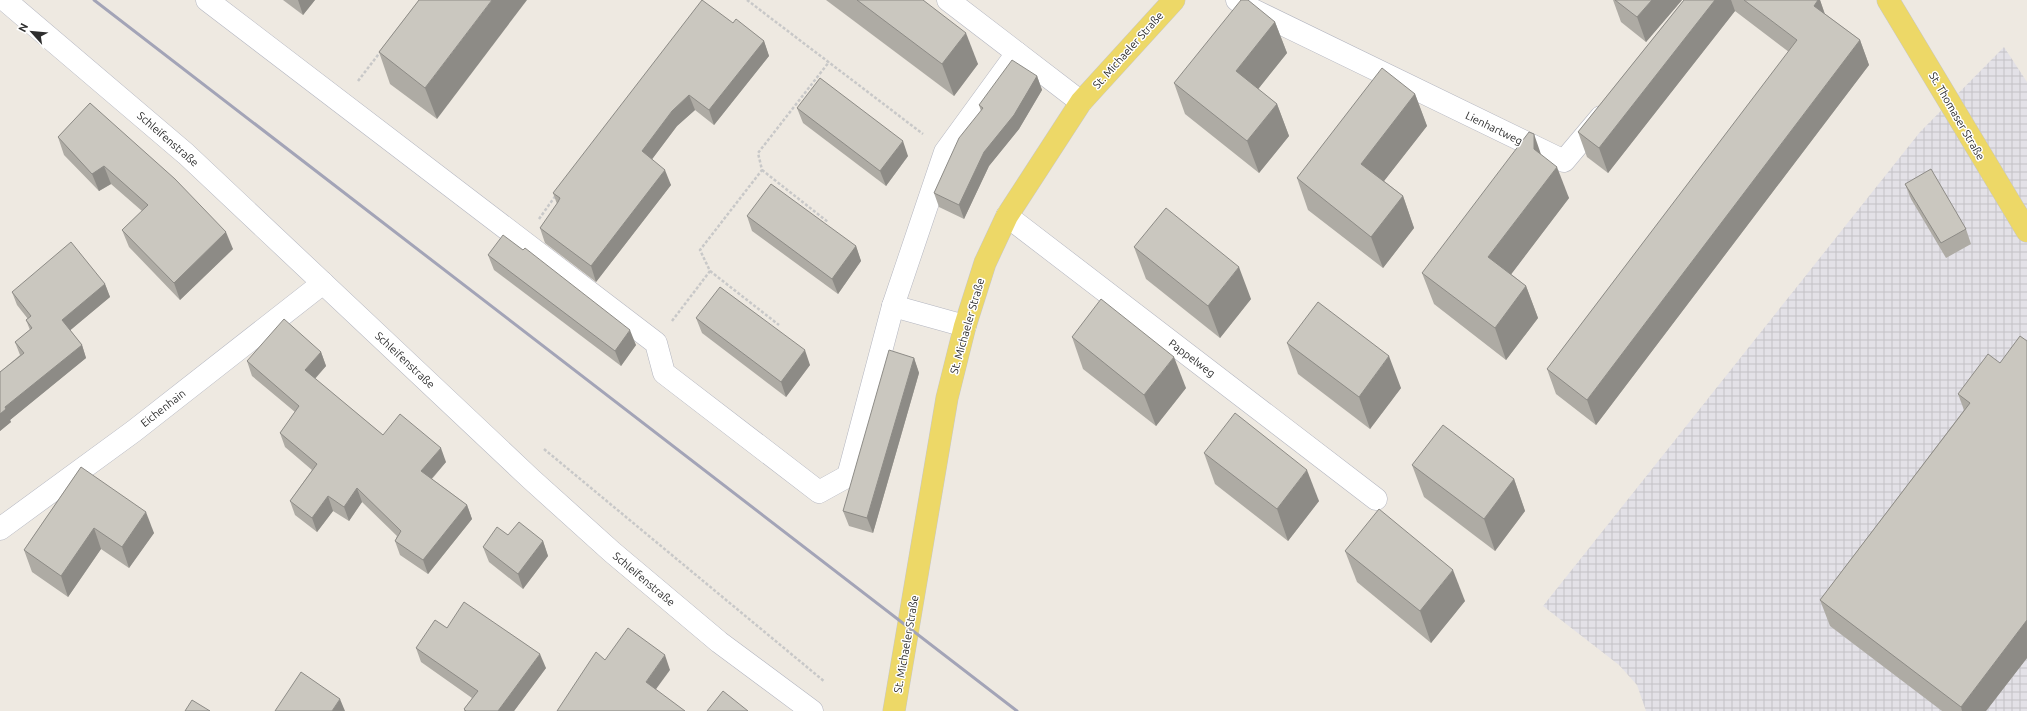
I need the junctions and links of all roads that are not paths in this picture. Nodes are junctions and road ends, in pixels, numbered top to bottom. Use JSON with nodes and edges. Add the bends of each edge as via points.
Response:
{"nodes":[{"id":1,"x":5,"y":0,"type":"edge"},
{"id":2,"x":207,"y":0,"type":"edge"},
{"id":3,"x":948,"y":0,"type":"edge"},
{"id":4,"x":1174,"y":0,"type":"edge"},
{"id":5,"x":1237,"y":0,"type":"edge"},
{"id":6,"x":1888,"y":0,"type":"edge"},
{"id":7,"x":1017,"y":53,"type":"junction"},
{"id":8,"x":1081,"y":102,"type":"junction"},
{"id":9,"x":1613,"y":102,"type":"edge"},
{"id":10,"x":1007,"y":216,"type":"junction"},
{"id":11,"x":2027,"y":231,"type":"edge"},
{"id":12,"x":323,"y":284,"type":"junction"},
{"id":13,"x":893,"y":306,"type":"junction"},
{"id":14,"x":965,"y":326,"type":"junction"},
{"id":15,"x":1376,"y":499,"type":"dead end"},
{"id":16,"x":0,"y":529,"type":"edge"},
{"id":17,"x":812,"y":711,"type":"edge"},
{"id":18,"x":894,"y":711,"type":"edge"}],
"edges":[{"from":1,"to":12,"type":"street","name":"Schleifenstraße","via":[[186,154]]},
{"from":2,"to":13,"type":"street","via":[[656,343],[664,373],[819,492],[848,476]]},
{"from":3,"to":7,"type":"street"},
{"from":4,"to":8,"type":"main road","name":"St. Michaeler Straße"},
{"from":5,"to":9,"type":"street","name":"Lienhartweg","via":[[1564,162]]},
{"from":6,"to":11,"type":"main road","name":"St. Thomaser Straße"},
{"from":7,"to":8,"type":"street"},
{"from":7,"to":13,"type":"street","via":[[945,152]]},
{"from":8,"to":10,"type":"main road","name":"St. Michaeler Straße"},
{"from":10,"to":14,"type":"main road","name":"St. Michaeler Straße","via":[[985,263]]},
{"from":10,"to":15,"type":"street","name":"Pappelweg"},
{"from":12,"to":16,"type":"street","name":"Eichenhain","via":[[134,431]]},
{"from":12,"to":17,"type":"street","name":"Schleifenstraße","via":[[612,552],[719,642]]},
{"from":13,"to":14,"type":"street"},
{"from":14,"to":18,"type":"main road","name":"St. Michaeler Straße","via":[[947,398]]}]}
